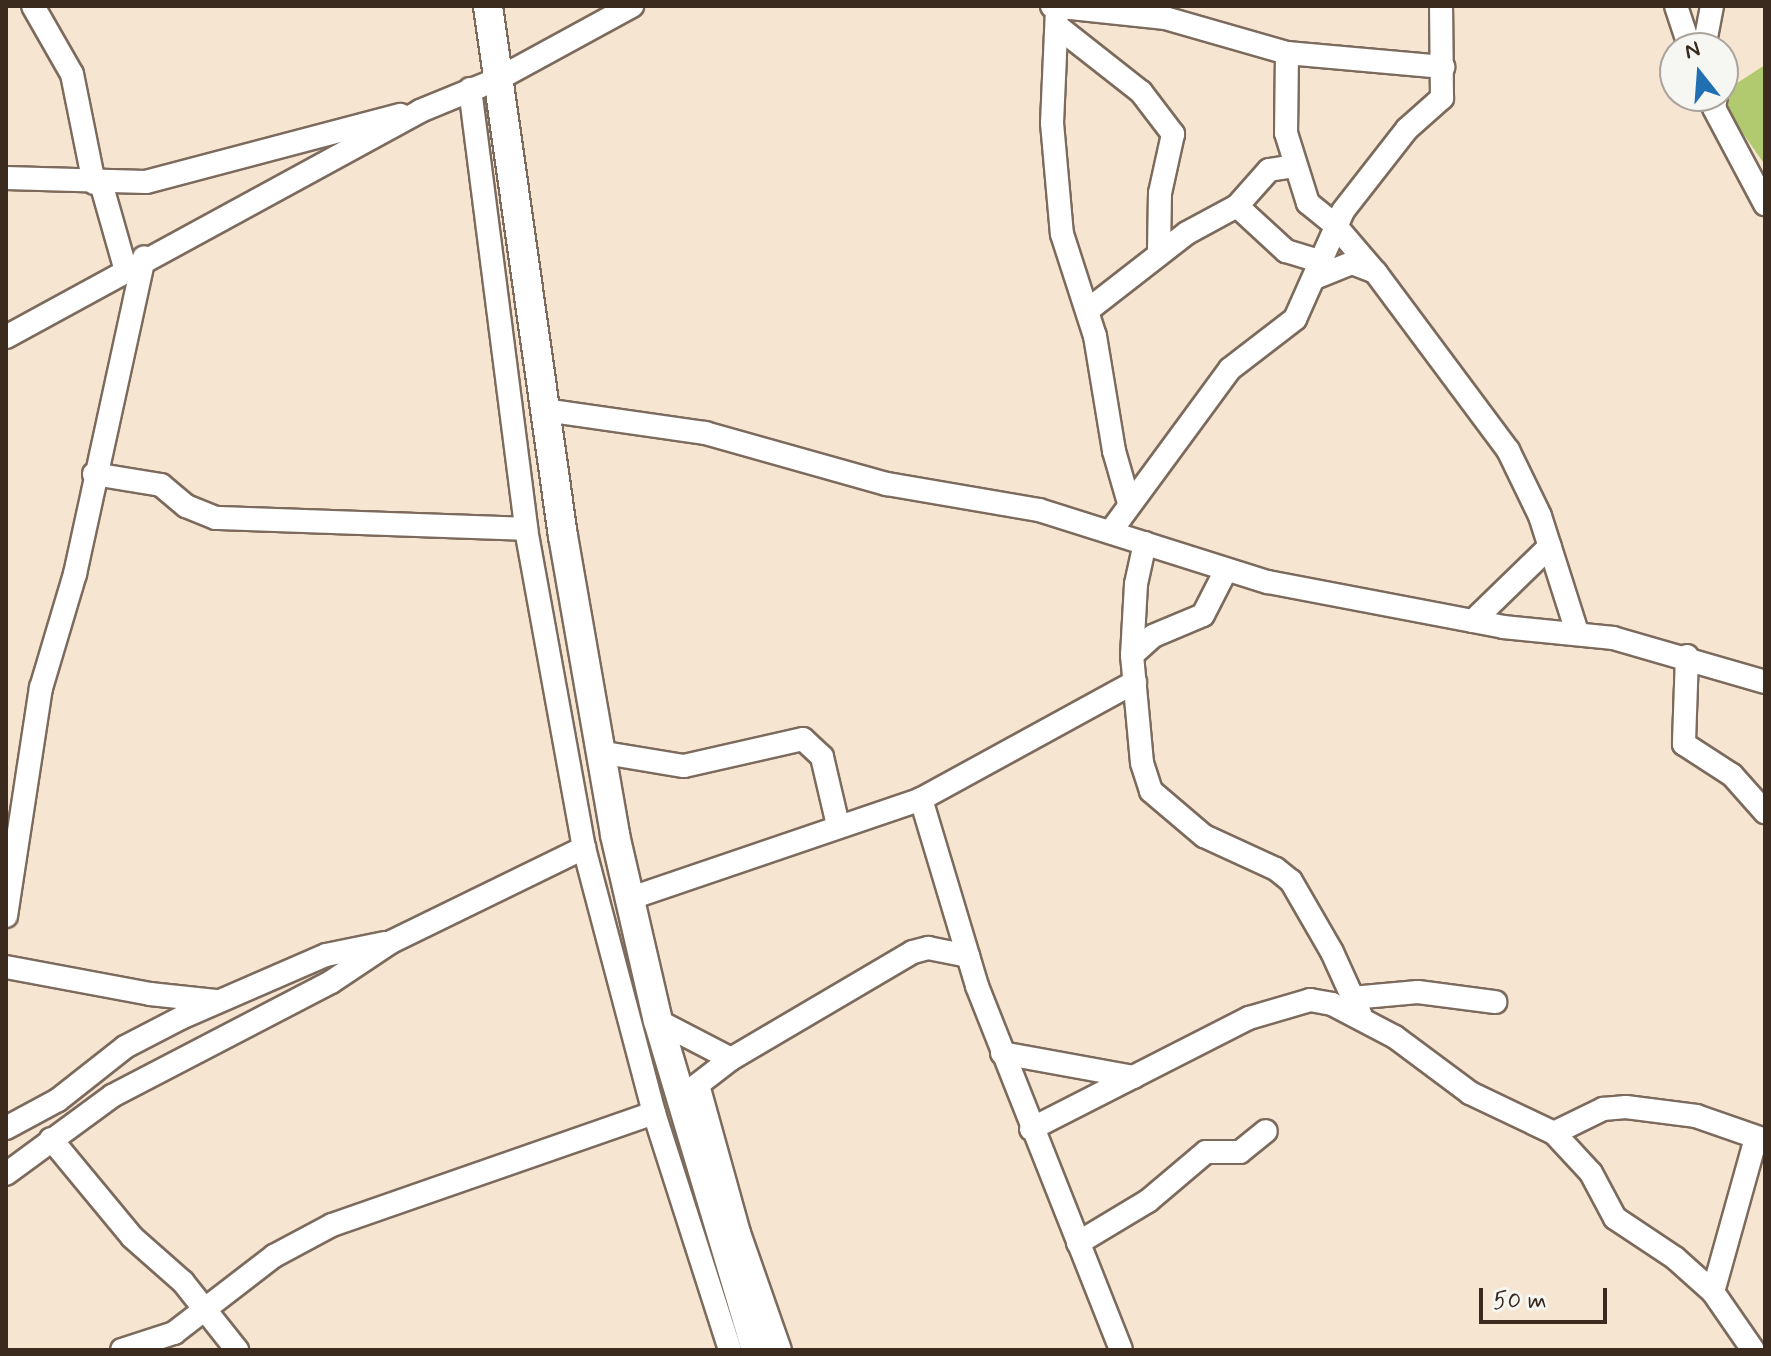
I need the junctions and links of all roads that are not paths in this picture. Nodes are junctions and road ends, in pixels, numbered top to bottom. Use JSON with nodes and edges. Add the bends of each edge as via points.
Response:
{"nodes":[{"id":1,"x":33,"y":6,"type":"edge"},
{"id":2,"x":488,"y":6,"type":"edge"},
{"id":3,"x":632,"y":6,"type":"edge"},
{"id":4,"x":1441,"y":6,"type":"edge"},
{"id":5,"x":1676,"y":6,"type":"edge"},
{"id":6,"x":1712,"y":6,"type":"edge"},
{"id":7,"x":1055,"y":13,"type":"edge"},
{"id":8,"x":606,"y":14,"type":"edge"},
{"id":9,"x":1685,"y":32,"type":"edge"},
{"id":10,"x":1707,"y":32,"type":"edge"},
{"id":11,"x":1287,"y":53,"type":"junction"},
{"id":12,"x":1443,"y":67,"type":"junction"},
{"id":13,"x":498,"y":79,"type":"junction"},
{"id":14,"x":470,"y":89,"type":"junction"},
{"id":15,"x":420,"y":111,"type":"junction"},
{"id":16,"x":1716,"y":112,"type":"edge"},
{"id":17,"x":1294,"y":166,"type":"junction"},
{"id":18,"x":6,"y":178,"type":"edge"},
{"id":19,"x":98,"y":183,"type":"junction"},
{"id":20,"x":1765,"y":204,"type":"edge"},
{"id":21,"x":1237,"y":206,"type":"junction"},
{"id":22,"x":1334,"y":224,"type":"junction"},
{"id":23,"x":1159,"y":253,"type":"junction"},
{"id":24,"x":135,"y":262,"type":"junction"},
{"id":25,"x":1319,"y":269,"type":"junction"},
{"id":26,"x":1376,"y":273,"type":"junction"},
{"id":27,"x":1088,"y":310,"type":"junction"},
{"id":28,"x":6,"y":337,"type":"edge"},
{"id":29,"x":544,"y":410,"type":"junction"},
{"id":30,"x":94,"y":474,"type":"junction"},
{"id":31,"x":1129,"y":503,"type":"junction"},
{"id":32,"x":526,"y":529,"type":"junction"},
{"id":33,"x":1111,"y":531,"type":"junction"},
{"id":34,"x":1145,"y":543,"type":"junction"},
{"id":35,"x":1550,"y":546,"type":"junction"},
{"id":36,"x":1225,"y":572,"type":"junction"},
{"id":37,"x":1473,"y":621,"type":"junction"},
{"id":38,"x":1577,"y":632,"type":"junction"},
{"id":39,"x":1132,"y":655,"type":"junction"},
{"id":40,"x":1687,"y":656,"type":"junction"},
{"id":41,"x":1135,"y":682,"type":"junction"},
{"id":42,"x":1765,"y":682,"type":"edge"},
{"id":43,"x":599,"y":752,"type":"junction"},
{"id":44,"x":921,"y":799,"type":"junction"},
{"id":45,"x":1765,"y":812,"type":"edge"},
{"id":46,"x":838,"y":825,"type":"junction"},
{"id":47,"x":584,"y":848,"type":"junction"},
{"id":48,"x":628,"y":899,"type":"junction"},
{"id":49,"x":956,"y":911,"type":"junction"},
{"id":50,"x":6,"y":916,"type":"edge"},
{"id":51,"x":391,"y":942,"type":"junction"},
{"id":52,"x":928,"y":948,"type":"junction"},
{"id":53,"x":968,"y":956,"type":"junction"},
{"id":54,"x":6,"y":967,"type":"edge"},
{"id":55,"x":221,"y":1001,"type":"junction"},
{"id":56,"x":1495,"y":1002,"type":"dead end"},
{"id":57,"x":1356,"y":1007,"type":"junction"},
{"id":58,"x":658,"y":1021,"type":"junction"},
{"id":59,"x":1002,"y":1053,"type":"junction"},
{"id":60,"x":731,"y":1059,"type":"junction"},
{"id":61,"x":1134,"y":1077,"type":"junction"},
{"id":62,"x":688,"y":1092,"type":"junction"},
{"id":63,"x":654,"y":1113,"type":"junction"},
{"id":64,"x":9,"y":1122,"type":"edge"},
{"id":65,"x":1031,"y":1129,"type":"junction"},
{"id":66,"x":1266,"y":1131,"type":"dead end"},
{"id":67,"x":1554,"y":1133,"type":"junction"},
{"id":68,"x":51,"y":1139,"type":"junction"},
{"id":69,"x":1761,"y":1139,"type":"edge"},
{"id":70,"x":6,"y":1174,"type":"edge"},
{"id":71,"x":1078,"y":1243,"type":"junction"},
{"id":72,"x":1713,"y":1292,"type":"junction"},
{"id":73,"x":206,"y":1309,"type":"junction"},
{"id":74,"x":122,"y":1350,"type":"edge"},
{"id":75,"x":237,"y":1350,"type":"edge"},
{"id":76,"x":730,"y":1350,"type":"edge"},
{"id":77,"x":756,"y":1350,"type":"edge"},
{"id":78,"x":780,"y":1350,"type":"edge"},
{"id":79,"x":1121,"y":1350,"type":"edge"},
{"id":80,"x":1753,"y":1350,"type":"edge"}],
"edges":[{"from":1,"to":19,"type":"street","via":[[72,74]]},
{"from":2,"to":13,"type":"main road"},
{"from":3,"to":8,"type":"street"},
{"from":4,"to":12,"type":"street"},
{"from":5,"to":9,"type":"street"},
{"from":6,"to":10,"type":"street"},
{"from":7,"to":11,"type":"street","via":[[1165,18]]},
{"from":7,"to":23,"type":"street","via":[[1141,92],[1173,134],[1160,193]]},
{"from":7,"to":27,"type":"street","via":[[1052,123],[1062,234]]},
{"from":8,"to":13,"type":"street"},
{"from":11,"to":12,"type":"street"},
{"from":11,"to":17,"type":"street","via":[[1283,104]]},
{"from":12,"to":22,"type":"street","via":[[1442,98],[1407,129]]},
{"from":13,"to":14,"type":"street"},
{"from":13,"to":29,"type":"main road"},
{"from":14,"to":15,"type":"street"},
{"from":14,"to":32,"type":"street"},
{"from":15,"to":19,"type":"street","via":[[360,122],[185,175]]},
{"from":15,"to":24,"type":"street"},
{"from":16,"to":20,"type":"street"},
{"from":17,"to":21,"type":"street","via":[[1269,170]]},
{"from":17,"to":22,"type":"street","via":[[1308,203]]},
{"from":18,"to":19,"type":"street"},
{"from":19,"to":24,"type":"street"},
{"from":21,"to":23,"type":"street"},
{"from":21,"to":25,"type":"street","via":[[1286,251]]},
{"from":22,"to":25,"type":"street"},
{"from":22,"to":26,"type":"street"},
{"from":23,"to":27,"type":"street"},
{"from":24,"to":28,"type":"street"},
{"from":24,"to":30,"type":"street"},
{"from":25,"to":26,"type":"street","via":[[1352,263]]},
{"from":25,"to":31,"type":"street","via":[[1295,319],[1230,369]]},
{"from":26,"to":35,"type":"street","via":[[1508,450]]},
{"from":27,"to":31,"type":"street"},
{"from":29,"to":33,"type":"street","via":[[669,425],[887,484],[1039,510]]},
{"from":29,"to":43,"type":"main road"},
{"from":30,"to":32,"type":"street","via":[[161,485],[178,502],[216,518]]},
{"from":30,"to":50,"type":"street","via":[[75,574],[36,715]]},
{"from":31,"to":33,"type":"street"},
{"from":32,"to":47,"type":"street"},
{"from":33,"to":34,"type":"street"},
{"from":34,"to":36,"type":"street"},
{"from":34,"to":39,"type":"street"},
{"from":35,"to":37,"type":"street"},
{"from":35,"to":38,"type":"street"},
{"from":36,"to":37,"type":"street"},
{"from":36,"to":39,"type":"street","via":[[1203,615],[1153,636]]},
{"from":37,"to":38,"type":"street"},
{"from":38,"to":40,"type":"street"},
{"from":39,"to":41,"type":"street"},
{"from":40,"to":42,"type":"street"},
{"from":40,"to":45,"type":"street","via":[[1684,744],[1732,775]]},
{"from":41,"to":44,"type":"street"},
{"from":41,"to":57,"type":"street","via":[[1142,763],[1158,802],[1204,836],[1291,881]]},
{"from":43,"to":46,"type":"street","via":[[684,766],[803,739],[822,757]]},
{"from":43,"to":48,"type":"main road"},
{"from":44,"to":46,"type":"street"},
{"from":44,"to":49,"type":"street"},
{"from":46,"to":48,"type":"street"},
{"from":47,"to":51,"type":"street"},
{"from":47,"to":63,"type":"street"},
{"from":48,"to":58,"type":"main road"},
{"from":49,"to":52,"type":"street"},
{"from":49,"to":53,"type":"street"},
{"from":51,"to":55,"type":"street","via":[[326,955]]},
{"from":51,"to":68,"type":"street","via":[[331,982],[112,1096]]},
{"from":52,"to":53,"type":"street"},
{"from":52,"to":60,"type":"street"},
{"from":53,"to":59,"type":"street"},
{"from":54,"to":55,"type":"street","via":[[150,994]]},
{"from":55,"to":64,"type":"street","via":[[125,1047],[58,1100]]},
{"from":56,"to":57,"type":"street","via":[[1418,992]]},
{"from":57,"to":61,"type":"street","via":[[1310,1000],[1282,1005],[1209,1036]]},
{"from":57,"to":67,"type":"street","via":[[1470,1093]]},
{"from":58,"to":60,"type":"street"},
{"from":58,"to":62,"type":"main road"},
{"from":59,"to":61,"type":"street"},
{"from":59,"to":65,"type":"street"},
{"from":60,"to":62,"type":"street"},
{"from":61,"to":65,"type":"street"},
{"from":62,"to":77,"type":"main road"},
{"from":62,"to":78,"type":"street"},
{"from":63,"to":73,"type":"street","via":[[332,1225],[274,1256]]},
{"from":63,"to":76,"type":"street"},
{"from":65,"to":71,"type":"street"},
{"from":66,"to":71,"type":"street","via":[[1240,1152],[1206,1152],[1138,1208]]},
{"from":67,"to":69,"type":"street","via":[[1603,1109],[1626,1107],[1696,1116]]},
{"from":67,"to":72,"type":"street","via":[[1591,1173],[1615,1218],[1675,1258]]},
{"from":68,"to":70,"type":"street"},
{"from":68,"to":73,"type":"street","via":[[132,1237]]},
{"from":69,"to":72,"type":"street"},
{"from":71,"to":79,"type":"street"},
{"from":72,"to":80,"type":"street"},
{"from":73,"to":74,"type":"street","via":[[174,1333]]},
{"from":73,"to":75,"type":"street"}]}
